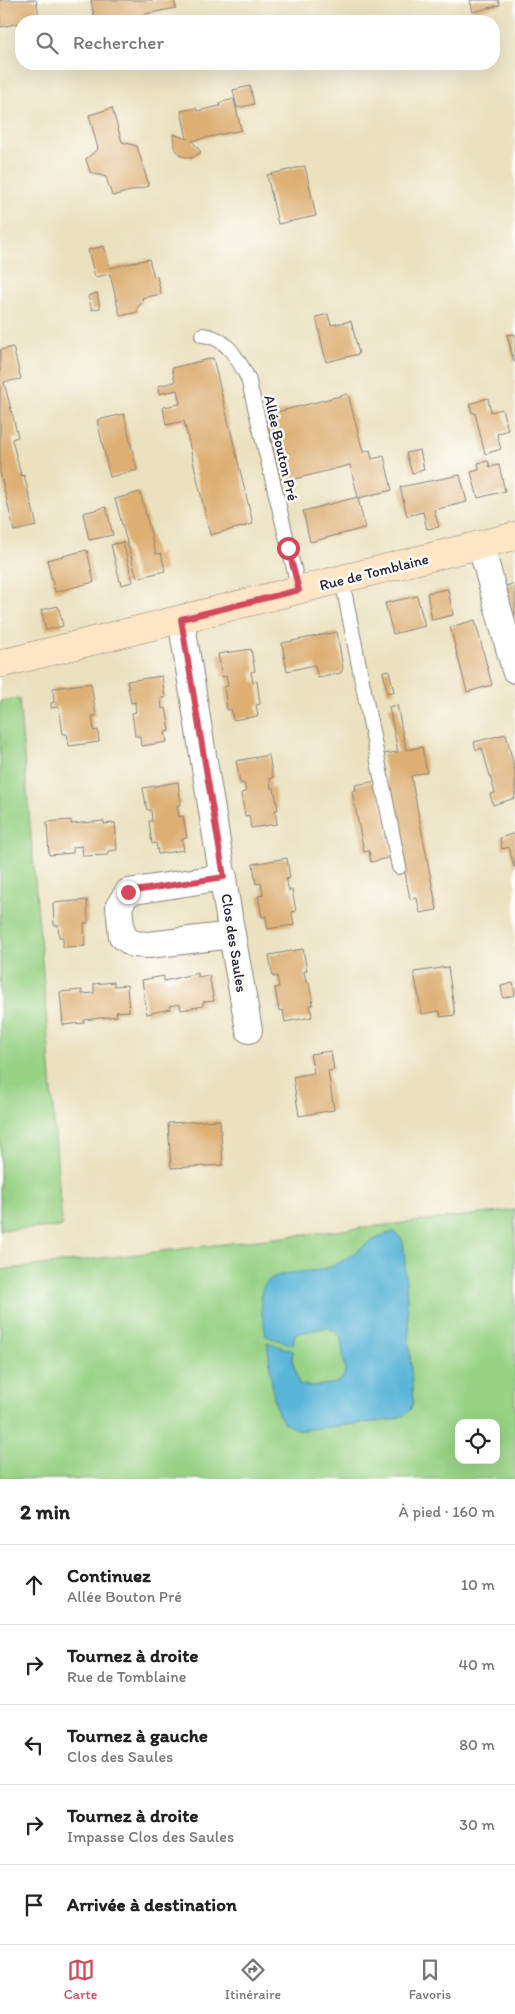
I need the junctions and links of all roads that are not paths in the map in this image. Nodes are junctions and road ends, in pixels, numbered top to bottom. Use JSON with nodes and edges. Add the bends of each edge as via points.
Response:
{"nodes":[{"id":1,"x":202,"y":335,"type":"dead end"},
{"id":2,"x":515,"y":536,"type":"edge"},
{"id":3,"x":481,"y":546,"type":"junction"},
{"id":4,"x":342,"y":580,"type":"junction"},
{"id":5,"x":299,"y":590,"type":"junction"},
{"id":6,"x":181,"y":619,"type":"junction"},
{"id":7,"x":0,"y":664,"type":"edge"},
{"id":8,"x":515,"y":670,"type":"edge"},
{"id":9,"x":399,"y":867,"type":"dead end"},
{"id":10,"x":224,"y":877,"type":"junction"},
{"id":11,"x":232,"y":935,"type":"junction"},
{"id":12,"x":249,"y":1030,"type":"dead end"}],
"edges":[{"from":1,"to":5,"type":"lane","name":"Allée Bouton Pré","via":[[219,339],[248,378]]},
{"from":2,"to":3,"type":"main road","name":"Rue de Tomblaine"},
{"from":3,"to":4,"type":"main road","name":"Rue de Tomblaine"},
{"from":3,"to":8,"type":"street"},
{"from":4,"to":5,"type":"main road","name":"Rue de Tomblaine"},
{"from":4,"to":9,"type":"lane"},
{"from":5,"to":6,"type":"main road","name":"Rue de Tomblaine"},
{"from":6,"to":7,"type":"main road","name":"Rue de Tomblaine"},
{"from":6,"to":10,"type":"street","name":"Clos des Saules"},
{"from":10,"to":11,"type":"street","name":"Clos des Saules"},
{"from":10,"to":11,"type":"street","via":[[128,892],[119,906],[122,936],[132,944],[149,945]]},
{"from":11,"to":12,"type":"street","name":"Clos des Saules"}]}
